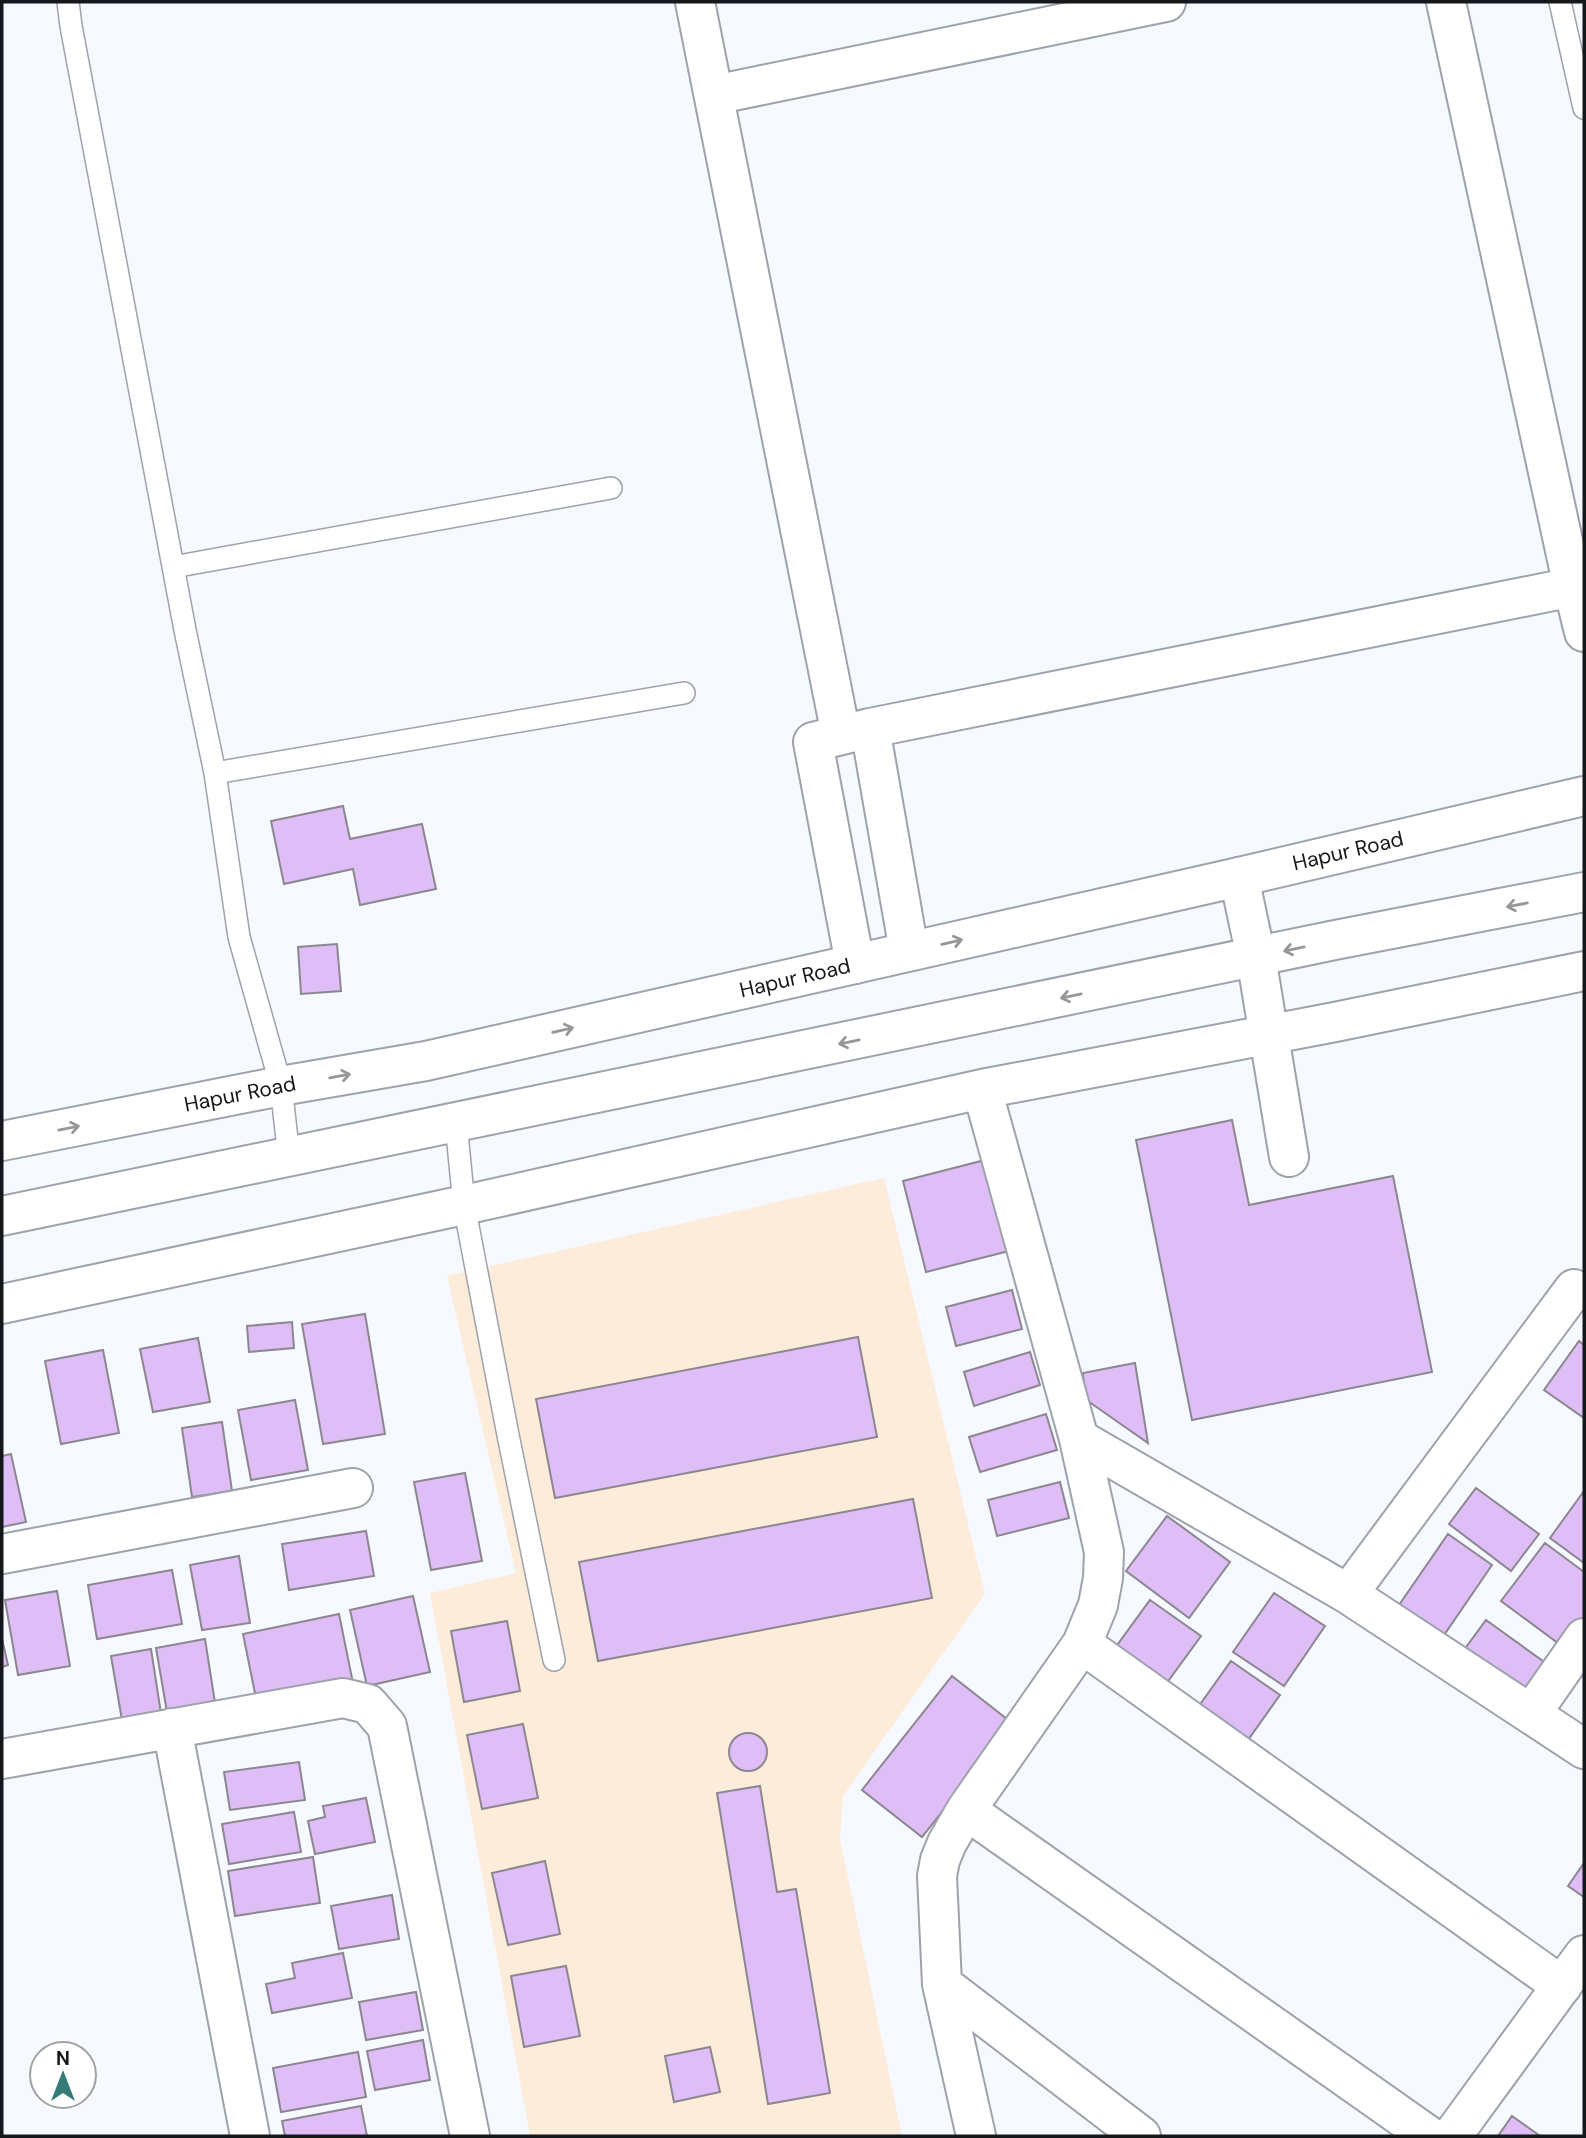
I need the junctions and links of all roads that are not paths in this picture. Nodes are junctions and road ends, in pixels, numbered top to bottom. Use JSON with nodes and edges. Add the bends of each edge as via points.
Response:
{"nodes":[{"id":1,"x":68,"y":2,"type":"edge"},
{"id":2,"x":695,"y":2,"type":"edge"},
{"id":3,"x":1166,"y":2,"type":"edge"},
{"id":4,"x":1446,"y":2,"type":"edge"},
{"id":5,"x":1560,"y":2,"type":"edge"},
{"id":6,"x":714,"y":95,"type":"junction"},
{"id":7,"x":1584,"y":108,"type":"edge"},
{"id":8,"x":611,"y":488,"type":"dead end"},
{"id":9,"x":173,"y":566,"type":"junction"},
{"id":10,"x":1573,"y":587,"type":"junction"},
{"id":11,"x":1584,"y":632,"type":"edge"},
{"id":12,"x":684,"y":693,"type":"dead end"},
{"id":13,"x":855,"y":731,"type":"junction"},
{"id":14,"x":215,"y":773,"type":"junction"},
{"id":15,"x":1584,"y":796,"type":"edge"},
{"id":16,"x":1238,"y":877,"type":"junction"},
{"id":17,"x":1584,"y":892,"type":"edge"},
{"id":18,"x":909,"y":951,"type":"junction"},
{"id":19,"x":1256,"y":957,"type":"junction"},
{"id":20,"x":855,"y":964,"type":"junction"},
{"id":21,"x":1584,"y":971,"type":"edge"},
{"id":22,"x":1268,"y":1034,"type":"junction"},
{"id":23,"x":281,"y":1086,"type":"junction"},
{"id":24,"x":982,"y":1088,"type":"junction"},
{"id":25,"x":456,"y":1124,"type":"junction"},
{"id":26,"x":2,"y":1141,"type":"edge"},
{"id":27,"x":289,"y":1157,"type":"junction"},
{"id":28,"x":1289,"y":1157,"type":"dead end"},
{"id":29,"x":464,"y":1205,"type":"junction"},
{"id":30,"x":2,"y":1216,"type":"edge"},
{"id":31,"x":1574,"y":1289,"type":"dead end"},
{"id":32,"x":2,"y":1304,"type":"edge"},
{"id":33,"x":1079,"y":1439,"type":"junction"},
{"id":34,"x":353,"y":1488,"type":"dead end"},
{"id":35,"x":2,"y":1554,"type":"edge"},
{"id":36,"x":1349,"y":1594,"type":"junction"},
{"id":37,"x":1584,"y":1638,"type":"edge"},
{"id":38,"x":1082,"y":1644,"type":"junction"},
{"id":39,"x":554,"y":1660,"type":"dead end"},
{"id":40,"x":1531,"y":1714,"type":"junction"},
{"id":41,"x":172,"y":1728,"type":"junction"},
{"id":42,"x":1584,"y":1749,"type":"edge"},
{"id":43,"x":2,"y":1759,"type":"edge"},
{"id":44,"x":966,"y":1810,"type":"junction"},
{"id":45,"x":1584,"y":1955,"type":"edge"},
{"id":46,"x":942,"y":1984,"type":"junction"},
{"id":47,"x":1562,"y":1986,"type":"junction"},
{"id":48,"x":250,"y":2136,"type":"edge"},
{"id":49,"x":470,"y":2136,"type":"edge"},
{"id":50,"x":976,"y":2136,"type":"edge"},
{"id":51,"x":1141,"y":2136,"type":"edge"},
{"id":52,"x":1429,"y":2136,"type":"edge"},
{"id":53,"x":1452,"y":2136,"type":"edge"}],
"edges":[{"from":1,"to":9,"type":"lane"},
{"from":2,"to":6,"type":"street"},
{"from":3,"to":6,"type":"street"},
{"from":4,"to":10,"type":"street"},
{"from":5,"to":7,"type":"lane"},
{"from":6,"to":13,"type":"street"},
{"from":8,"to":9,"type":"lane"},
{"from":9,"to":14,"type":"lane"},
{"from":10,"to":11,"type":"street"},
{"from":10,"to":13,"type":"street"},
{"from":12,"to":14,"type":"lane"},
{"from":13,"to":18,"type":"street"},
{"from":13,"to":20,"type":"street","via":[[813,742]]},
{"from":14,"to":23,"type":"lane","via":[[239,937]]},
{"from":15,"to":16,"type":"street","name":"Hapur Road"},
{"from":18,"to":16,"type":"street","name":"Hapur Road","one_way":true},
{"from":16,"to":19,"type":"street"},
{"from":17,"to":19,"type":"street","one_way":true},
{"from":18,"to":20,"type":"street","name":"Hapur Road"},
{"from":19,"to":22,"type":"street"},
{"from":19,"to":25,"type":"street","one_way":true},
{"from":23,"to":20,"type":"street","name":"Hapur Road","one_way":true,"via":[[426,1062]]},
{"from":21,"to":22,"type":"street"},
{"from":22,"to":24,"type":"street"},
{"from":22,"to":28,"type":"street"},
{"from":26,"to":23,"type":"street","name":"Hapur Road","one_way":true},
{"from":23,"to":27,"type":"lane"},
{"from":24,"to":29,"type":"street"},
{"from":24,"to":33,"type":"street"},
{"from":25,"to":27,"type":"street"},
{"from":25,"to":29,"type":"lane"},
{"from":27,"to":30,"type":"street"},
{"from":29,"to":32,"type":"street"},
{"from":29,"to":39,"type":"lane"},
{"from":31,"to":36,"type":"street"},
{"from":33,"to":36,"type":"street"},
{"from":33,"to":38,"type":"street","via":[[1104,1552],[1098,1605]]},
{"from":34,"to":35,"type":"street"},
{"from":36,"to":40,"type":"street"},
{"from":37,"to":40,"type":"street"},
{"from":38,"to":44,"type":"street"},
{"from":38,"to":47,"type":"street"},
{"from":40,"to":42,"type":"street"},
{"from":41,"to":43,"type":"street"},
{"from":41,"to":48,"type":"street"},
{"from":41,"to":49,"type":"street","via":[[343,1698],[368,1704],[387,1726]]},
{"from":44,"to":46,"type":"street","via":[[947,1843],[937,1876]]},
{"from":44,"to":52,"type":"street"},
{"from":45,"to":47,"type":"street"},
{"from":46,"to":50,"type":"street"},
{"from":46,"to":51,"type":"street"},
{"from":47,"to":53,"type":"street"}]}
